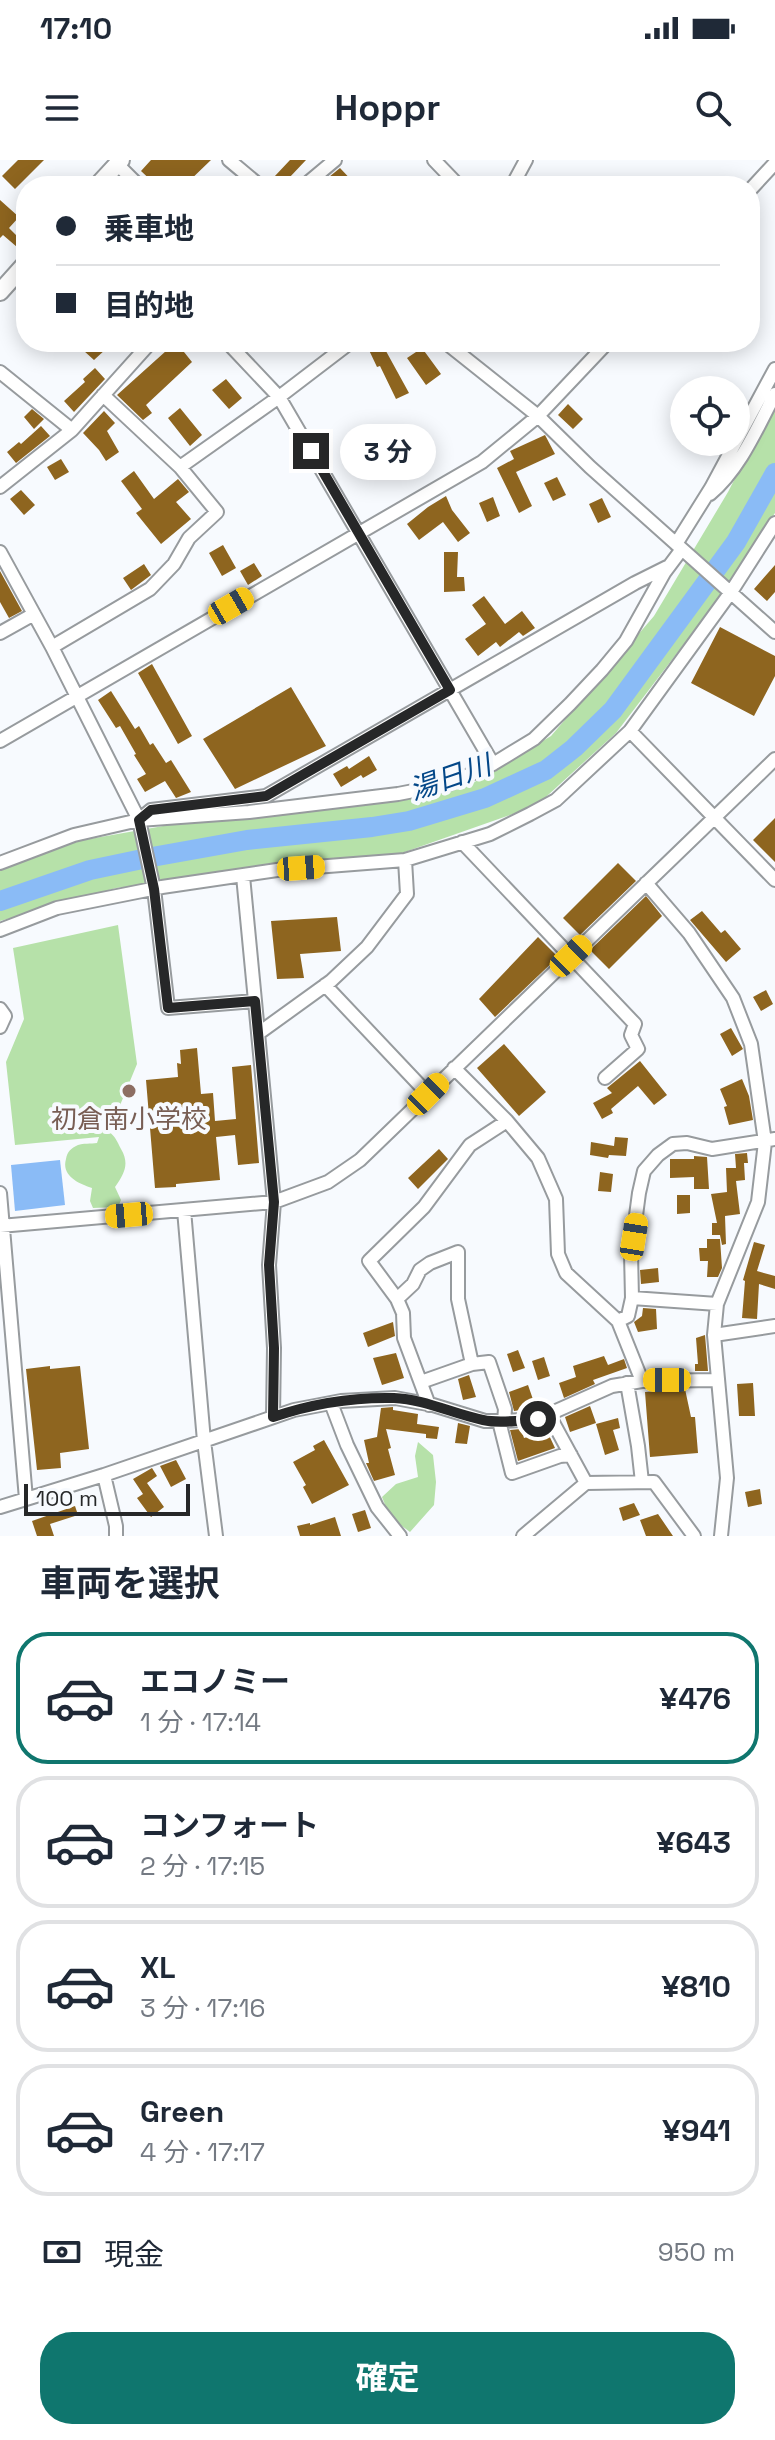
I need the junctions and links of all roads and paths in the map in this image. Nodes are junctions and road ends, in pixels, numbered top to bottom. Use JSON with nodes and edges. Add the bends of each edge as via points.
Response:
{"nodes":[{"id":1,"x":229,"y":160,"type":"edge"},
{"id":2,"x":335,"y":160,"type":"edge"},
{"id":3,"x":434,"y":160,"type":"edge"},
{"id":4,"x":775,"y":163,"type":"edge"},
{"id":5,"x":248,"y":176,"type":"edge"},
{"id":6,"x":316,"y":176,"type":"edge"},
{"id":7,"x":449,"y":176,"type":"edge"},
{"id":8,"x":760,"y":179,"type":"edge"},
{"id":9,"x":16,"y":274,"type":"edge"},
{"id":10,"x":0,"y":292,"type":"edge"},
{"id":11,"x":142,"y":352,"type":"edge"},
{"id":12,"x":236,"y":352,"type":"edge"},
{"id":13,"x":338,"y":352,"type":"edge"},
{"id":14,"x":458,"y":352,"type":"edge"},
{"id":15,"x":599,"y":352,"type":"edge"},
{"id":16,"x":775,"y":369,"type":"edge"},
{"id":17,"x":0,"y":372,"type":"edge"},
{"id":18,"x":775,"y":394,"type":"edge"},
{"id":19,"x":103,"y":395,"type":"junction"},
{"id":20,"x":279,"y":397,"type":"junction"},
{"id":21,"x":538,"y":416,"type":"junction"},
{"id":22,"x":72,"y":430,"type":"junction"},
{"id":23,"x":180,"y":467,"type":"junction"},
{"id":24,"x":0,"y":487,"type":"edge"},
{"id":25,"x":705,"y":499,"type":"junction"},
{"id":26,"x":775,"y":523,"type":"edge"},
{"id":27,"x":359,"y":532,"type":"junction"},
{"id":28,"x":680,"y":548,"type":"junction"},
{"id":29,"x":0,"y":552,"type":"edge"},
{"id":30,"x":670,"y":566,"type":"junction"},
{"id":31,"x":730,"y":592,"type":"junction"},
{"id":32,"x":34,"y":614,"type":"junction"},
{"id":33,"x":775,"y":632,"type":"edge"},
{"id":34,"x":0,"y":633,"type":"edge"},
{"id":35,"x":52,"y":647,"type":"junction"},
{"id":36,"x":450,"y":690,"type":"junction"},
{"id":37,"x":77,"y":695,"type":"junction"},
{"id":38,"x":630,"y":731,"type":"junction"},
{"id":39,"x":0,"y":741,"type":"edge"},
{"id":40,"x":775,"y":759,"type":"edge"},
{"id":41,"x":493,"y":764,"type":"junction"},
{"id":42,"x":715,"y":819,"type":"junction"},
{"id":43,"x":140,"y":823,"type":"junction"},
{"id":44,"x":462,"y":842,"type":"junction"},
{"id":45,"x":405,"y":860,"type":"junction"},
{"id":46,"x":0,"y":863,"type":"edge"},
{"id":47,"x":243,"y":876,"type":"junction"},
{"id":48,"x":775,"y":880,"type":"edge"},
{"id":49,"x":646,"y":883,"type":"junction"},
{"id":50,"x":153,"y":886,"type":"junction"},
{"id":51,"x":0,"y":930,"type":"edge"},
{"id":52,"x":571,"y":956,"type":"junction"},
{"id":53,"x":325,"y":985,"type":"junction"},
{"id":54,"x":255,"y":1001,"type":"junction"},
{"id":55,"x":0,"y":1009,"type":"edge"},
{"id":56,"x":0,"y":1027,"type":"edge"},
{"id":57,"x":259,"y":1033,"type":"junction"},
{"id":58,"x":454,"y":1068,"type":"junction"},
{"id":59,"x":605,"y":1078,"type":"dead end"},
{"id":60,"x":428,"y":1094,"type":"junction"},
{"id":61,"x":507,"y":1121,"type":"junction"},
{"id":62,"x":770,"y":1141,"type":"edge"},
{"id":63,"x":0,"y":1193,"type":"edge"},
{"id":64,"x":274,"y":1202,"type":"junction"},
{"id":65,"x":184,"y":1210,"type":"junction"},
{"id":66,"x":1,"y":1226,"type":"edge"},
{"id":67,"x":632,"y":1298,"type":"junction"},
{"id":68,"x":397,"y":1299,"type":"junction"},
{"id":69,"x":717,"y":1304,"type":"junction"},
{"id":70,"x":618,"y":1321,"type":"junction"},
{"id":71,"x":775,"y":1326,"type":"edge"},
{"id":72,"x":714,"y":1335,"type":"junction"},
{"id":73,"x":472,"y":1364,"type":"junction"},
{"id":74,"x":717,"y":1380,"type":"junction"},
{"id":75,"x":642,"y":1381,"type":"junction"},
{"id":76,"x":421,"y":1382,"type":"junction"},
{"id":77,"x":627,"y":1383,"type":"junction"},
{"id":78,"x":331,"y":1403,"type":"junction"},
{"id":79,"x":429,"y":1405,"type":"junction"},
{"id":80,"x":549,"y":1415,"type":"junction"},
{"id":81,"x":273,"y":1417,"type":"junction"},
{"id":82,"x":501,"y":1421,"type":"junction"},
{"id":83,"x":204,"y":1441,"type":"junction"},
{"id":84,"x":571,"y":1455,"type":"junction"},
{"id":85,"x":104,"y":1475,"type":"junction"},
{"id":86,"x":642,"y":1482,"type":"junction"},
{"id":87,"x":586,"y":1483,"type":"junction"},
{"id":88,"x":26,"y":1499,"type":"junction"},
{"id":89,"x":0,"y":1507,"type":"edge"},
{"id":90,"x":116,"y":1536,"type":"edge"},
{"id":91,"x":216,"y":1536,"type":"edge"},
{"id":92,"x":400,"y":1536,"type":"edge"},
{"id":93,"x":523,"y":1536,"type":"edge"},
{"id":94,"x":694,"y":1536,"type":"edge"},
{"id":95,"x":721,"y":1536,"type":"edge"}],
"edges":[{"from":1,"to":5,"type":"street"},
{"from":2,"to":6,"type":"street"},
{"from":3,"to":7,"type":"street"},
{"from":4,"to":8,"type":"street"},
{"from":9,"to":10,"type":"main road"},
{"from":11,"to":19,"type":"street"},
{"from":12,"to":20,"type":"street"},
{"from":13,"to":20,"type":"street"},
{"from":14,"to":21,"type":"street"},
{"from":15,"to":21,"type":"street"},
{"from":16,"to":25,"type":"street"},
{"from":17,"to":22,"type":"street"},
{"from":18,"to":25,"type":"street","via":[[723,483]]},
{"from":19,"to":22,"type":"street"},
{"from":19,"to":23,"type":"street"},
{"from":20,"to":23,"type":"street"},
{"from":20,"to":27,"type":"street"},
{"from":21,"to":27,"type":"street","via":[[482,462]]},
{"from":21,"to":28,"type":"street"},
{"from":22,"to":24,"type":"street"},
{"from":23,"to":35,"type":"street","via":[[217,512],[189,538],[150,589]]},
{"from":25,"to":28,"type":"street"},
{"from":26,"to":31,"type":"street"},
{"from":27,"to":36,"type":"street"},
{"from":27,"to":37,"type":"street"},
{"from":28,"to":30,"type":"street"},
{"from":28,"to":31,"type":"street"},
{"from":29,"to":32,"type":"street"},
{"from":30,"to":36,"type":"street"},
{"from":30,"to":41,"type":"street","via":[[626,641],[602,670],[534,739]]},
{"from":31,"to":33,"type":"street"},
{"from":31,"to":38,"type":"street"},
{"from":32,"to":34,"type":"street"},
{"from":32,"to":35,"type":"street"},
{"from":35,"to":37,"type":"street"},
{"from":36,"to":41,"type":"street"},
{"from":36,"to":43,"type":"street","via":[[266,796],[151,810]]},
{"from":37,"to":39,"type":"street"},
{"from":37,"to":43,"type":"street"},
{"from":38,"to":42,"type":"street"},
{"from":38,"to":44,"type":"street","via":[[556,800],[490,834]]},
{"from":40,"to":42,"type":"street"},
{"from":41,"to":43,"type":"street","via":[[449,784],[398,794]]},
{"from":42,"to":48,"type":"street"},
{"from":42,"to":49,"type":"street"},
{"from":43,"to":46,"type":"street","via":[[101,827]]},
{"from":43,"to":50,"type":"street"},
{"from":44,"to":45,"type":"street"},
{"from":44,"to":52,"type":"street"},
{"from":45,"to":47,"type":"street"},
{"from":45,"to":53,"type":"street","via":[[407,894],[367,947]]},
{"from":47,"to":50,"type":"street"},
{"from":47,"to":54,"type":"street"},
{"from":49,"to":52,"type":"street"},
{"from":49,"to":62,"type":"street","via":[[689,933],[733,998],[751,1044]]},
{"from":50,"to":51,"type":"street","via":[[57,908]]},
{"from":50,"to":54,"type":"street","via":[[168,1008]]},
{"from":52,"to":58,"type":"street"},
{"from":52,"to":59,"type":"street","via":[[635,1024],[631,1035],[638,1049]]},
{"from":53,"to":57,"type":"street"},
{"from":53,"to":60,"type":"street"},
{"from":54,"to":57,"type":"street"},
{"from":55,"to":56,"type":"street","via":[[5,1016]]},
{"from":57,"to":64,"type":"street"},
{"from":58,"to":60,"type":"street"},
{"from":58,"to":61,"type":"street"},
{"from":60,"to":64,"type":"street","via":[[360,1160],[328,1182]]},
{"from":61,"to":68,"type":"street","via":[[470,1145],[424,1207],[369,1261]]},
{"from":61,"to":70,"type":"street","via":[[538,1158],[552,1187],[558,1254],[566,1273]]},
{"from":62,"to":67,"type":"street","via":[[712,1149],[673,1144],[658,1155],[644,1171],[639,1193]]},
{"from":62,"to":69,"type":"street","via":[[758,1202]]},
{"from":63,"to":66,"type":"street"},
{"from":64,"to":65,"type":"street"},
{"from":64,"to":81,"type":"street","via":[[269,1265]]},
{"from":65,"to":66,"type":"street"},
{"from":65,"to":83,"type":"street"},
{"from":66,"to":88,"type":"street"},
{"from":67,"to":69,"type":"street"},
{"from":67,"to":70,"type":"street","via":[[628,1316]]},
{"from":68,"to":73,"type":"street","via":[[420,1270],[458,1252],[458,1299]]},
{"from":68,"to":76,"type":"street","via":[[404,1338]]},
{"from":69,"to":72,"type":"street"},
{"from":70,"to":75,"type":"street"},
{"from":71,"to":72,"type":"street"},
{"from":72,"to":74,"type":"street"},
{"from":73,"to":76,"type":"street"},
{"from":73,"to":82,"type":"street","via":[[489,1362],[505,1409]]},
{"from":74,"to":75,"type":"street"},
{"from":74,"to":95,"type":"street","via":[[727,1478]]},
{"from":75,"to":77,"type":"street"},
{"from":76,"to":79,"type":"street"},
{"from":77,"to":80,"type":"street"},
{"from":77,"to":86,"type":"street"},
{"from":78,"to":79,"type":"street","via":[[395,1398]]},
{"from":78,"to":81,"type":"street"},
{"from":78,"to":92,"type":"street","via":[[377,1507]]},
{"from":79,"to":82,"type":"street"},
{"from":80,"to":82,"type":"street"},
{"from":80,"to":84,"type":"street"},
{"from":81,"to":83,"type":"street"},
{"from":82,"to":84,"type":"street","via":[[512,1473]]},
{"from":83,"to":85,"type":"street"},
{"from":83,"to":91,"type":"street"},
{"from":84,"to":87,"type":"street"},
{"from":85,"to":88,"type":"street"},
{"from":85,"to":90,"type":"street"},
{"from":86,"to":87,"type":"street"},
{"from":86,"to":94,"type":"street","via":[[654,1482]]},
{"from":87,"to":93,"type":"street"},
{"from":88,"to":89,"type":"street"}]}
